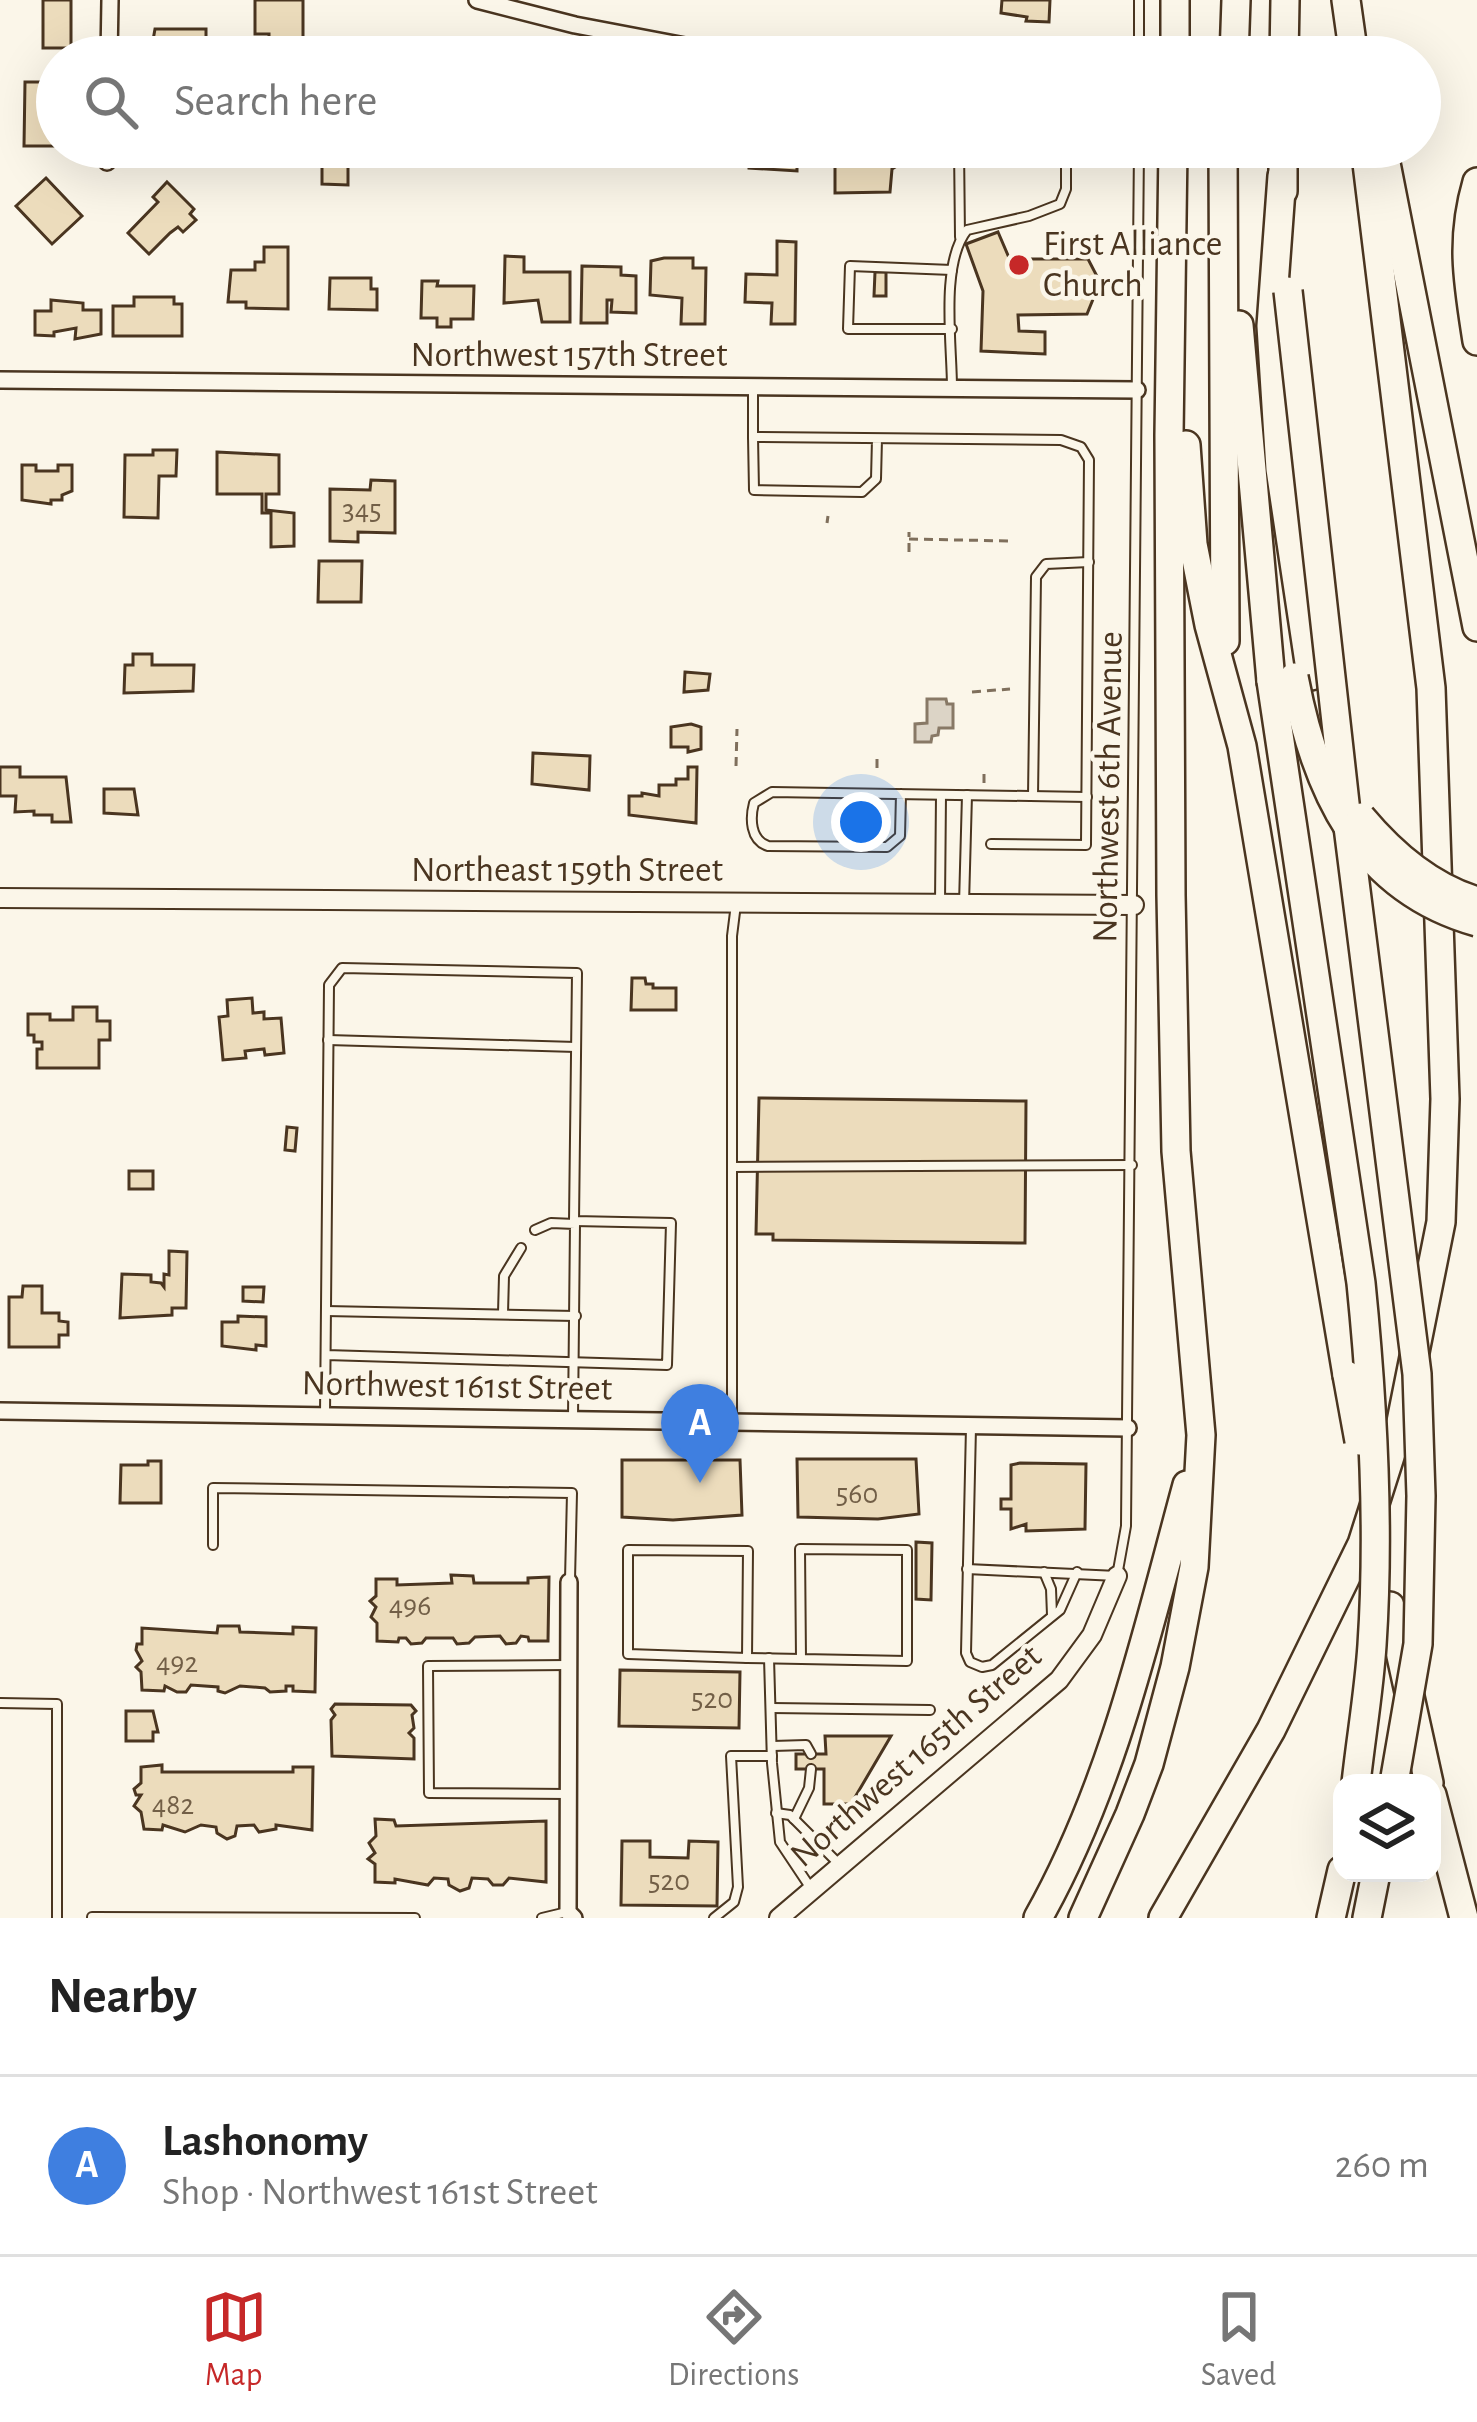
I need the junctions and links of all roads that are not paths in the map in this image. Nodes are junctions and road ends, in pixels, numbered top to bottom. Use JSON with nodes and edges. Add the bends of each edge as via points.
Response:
{"nodes":[{"id":1,"x":110,"y":0,"type":"edge"},
{"id":2,"x":477,"y":0,"type":"edge"},
{"id":3,"x":1139,"y":0,"type":"edge"},
{"id":4,"x":1175,"y":0,"type":"edge"},
{"id":5,"x":1226,"y":0,"type":"edge"},
{"id":6,"x":1236,"y":0,"type":"edge"},
{"id":7,"x":1285,"y":0,"type":"edge"},
{"id":8,"x":1346,"y":0,"type":"edge"},
{"id":9,"x":109,"y":36,"type":"edge"},
{"id":10,"x":632,"y":36,"type":"edge"},
{"id":11,"x":1139,"y":36,"type":"edge"},
{"id":12,"x":1174,"y":36,"type":"edge"},
{"id":13,"x":1225,"y":36,"type":"edge"},
{"id":14,"x":1235,"y":36,"type":"edge"},
{"id":15,"x":1284,"y":36,"type":"edge"},
{"id":16,"x":1351,"y":36,"type":"edge"},
{"id":17,"x":959,"y":168,"type":"edge"},
{"id":18,"x":1066,"y":168,"type":"edge"},
{"id":19,"x":1139,"y":168,"type":"edge"},
{"id":20,"x":1173,"y":168,"type":"edge"},
{"id":21,"x":1183,"y":168,"type":"edge"},
{"id":22,"x":1223,"y":168,"type":"edge"},
{"id":23,"x":1233,"y":168,"type":"edge"},
{"id":24,"x":1282,"y":168,"type":"edge"},
{"id":25,"x":1368,"y":168,"type":"edge"},
{"id":26,"x":1387,"y":168,"type":"edge"},
{"id":27,"x":1282,"y":176,"type":"junction"},
{"id":28,"x":1477,"y":182,"type":"edge"},
{"id":29,"x":961,"y":238,"type":"junction"},
{"id":30,"x":952,"y":270,"type":"junction"},
{"id":31,"x":952,"y":329,"type":"junction"},
{"id":32,"x":1477,"y":341,"type":"edge"},
{"id":33,"x":0,"y":380,"type":"edge"},
{"id":34,"x":753,"y":386,"type":"junction"},
{"id":35,"x":952,"y":389,"type":"junction"},
{"id":36,"x":1137,"y":390,"type":"junction"},
{"id":37,"x":753,"y":437,"type":"junction"},
{"id":38,"x":878,"y":439,"type":"junction"},
{"id":39,"x":1089,"y":562,"type":"junction"},
{"id":40,"x":1477,"y":627,"type":"edge"},
{"id":41,"x":1292,"y":678,"type":"junction"},
{"id":42,"x":1227,"y":685,"type":"junction"},
{"id":43,"x":901,"y":794,"type":"junction"},
{"id":44,"x":941,"y":795,"type":"junction"},
{"id":45,"x":967,"y":795,"type":"junction"},
{"id":46,"x":1033,"y":796,"type":"junction"},
{"id":47,"x":1087,"y":797,"type":"junction"},
{"id":48,"x":992,"y":844,"type":"dead end"},
{"id":49,"x":0,"y":898,"type":"edge"},
{"id":50,"x":1477,"y":901,"type":"edge"},
{"id":51,"x":736,"y":904,"type":"junction"},
{"id":52,"x":940,"y":905,"type":"junction"},
{"id":53,"x":964,"y":905,"type":"junction"},
{"id":54,"x":1133,"y":905,"type":"junction"},
{"id":55,"x":1477,"y":922,"type":"edge"},
{"id":56,"x":328,"y":1040,"type":"junction"},
{"id":57,"x":576,"y":1047,"type":"junction"},
{"id":58,"x":1132,"y":1165,"type":"junction"},
{"id":59,"x":732,"y":1168,"type":"junction"},
{"id":60,"x":536,"y":1230,"type":"dead end"},
{"id":61,"x":521,"y":1248,"type":"dead end"},
{"id":62,"x":326,"y":1311,"type":"junction"},
{"id":63,"x":503,"y":1314,"type":"junction"},
{"id":64,"x":576,"y":1316,"type":"junction"},
{"id":65,"x":326,"y":1355,"type":"junction"},
{"id":66,"x":574,"y":1362,"type":"junction"},
{"id":67,"x":0,"y":1411,"type":"edge"},
{"id":68,"x":325,"y":1414,"type":"junction"},
{"id":69,"x":573,"y":1418,"type":"junction"},
{"id":70,"x":732,"y":1422,"type":"junction"},
{"id":71,"x":971,"y":1426,"type":"junction"},
{"id":72,"x":1129,"y":1428,"type":"junction"},
{"id":73,"x":1201,"y":1435,"type":"junction"},
{"id":74,"x":213,"y":1545,"type":"dead end"},
{"id":75,"x":967,"y":1569,"type":"junction"},
{"id":76,"x":1044,"y":1572,"type":"junction"},
{"id":77,"x":1077,"y":1572,"type":"junction"},
{"id":78,"x":1117,"y":1576,"type":"junction"},
{"id":79,"x":569,"y":1582,"type":"joint"},
{"id":80,"x":1052,"y":1616,"type":"junction"},
{"id":81,"x":747,"y":1658,"type":"junction"},
{"id":82,"x":769,"y":1658,"type":"junction"},
{"id":83,"x":801,"y":1659,"type":"junction"},
{"id":84,"x":570,"y":1665,"type":"junction"},
{"id":85,"x":0,"y":1703,"type":"edge"},
{"id":86,"x":772,"y":1708,"type":"junction"},
{"id":87,"x":930,"y":1710,"type":"dead end"},
{"id":88,"x":772,"y":1751,"type":"junction"},
{"id":89,"x":811,"y":1754,"type":"dead end"},
{"id":90,"x":811,"y":1769,"type":"dead end"},
{"id":91,"x":1356,"y":1774,"type":"edge"},
{"id":92,"x":1396,"y":1774,"type":"edge"},
{"id":93,"x":1427,"y":1774,"type":"edge"},
{"id":94,"x":570,"y":1794,"type":"junction"},
{"id":95,"x":776,"y":1813,"type":"junction"},
{"id":96,"x":794,"y":1819,"type":"junction"},
{"id":97,"x":1441,"y":1830,"type":"edge"},
{"id":98,"x":841,"y":1866,"type":"junction"},
{"id":99,"x":1339,"y":1882,"type":"edge"},
{"id":100,"x":1374,"y":1882,"type":"edge"},
{"id":101,"x":812,"y":1891,"type":"junction"},
{"id":102,"x":571,"y":1915,"type":"edge"},
{"id":103,"x":92,"y":1917,"type":"edge"},
{"id":104,"x":57,"y":1918,"type":"edge"},
{"id":105,"x":415,"y":1918,"type":"edge"},
{"id":106,"x":542,"y":1918,"type":"edge"},
{"id":107,"x":714,"y":1918,"type":"edge"},
{"id":108,"x":779,"y":1918,"type":"edge"},
{"id":109,"x":1038,"y":1918,"type":"edge"},
{"id":110,"x":1083,"y":1918,"type":"edge"},
{"id":111,"x":1163,"y":1918,"type":"edge"},
{"id":112,"x":1331,"y":1918,"type":"edge"},
{"id":113,"x":1367,"y":1918,"type":"edge"},
{"id":114,"x":1464,"y":1918,"type":"edge"}],
"edges":[{"from":1,"to":9,"type":"street"},
{"from":2,"to":10,"type":"street"},
{"from":3,"to":11,"type":"lane"},
{"from":4,"to":12,"type":"highway"},
{"from":5,"to":13,"type":"highway"},
{"from":6,"to":14,"type":"highway"},
{"from":7,"to":15,"type":"highway"},
{"from":8,"to":16,"type":"highway"},
{"from":17,"to":29,"type":"lane"},
{"from":18,"to":29,"type":"lane","via":[[1060,203]]},
{"from":19,"to":36,"type":"lane","name":"Northwest 6th Avenue"},
{"from":20,"to":73,"type":"highway","via":[[1172,988],[1176,1151]]},
{"from":21,"to":42,"type":"highway","via":[[1193,544]]},
{"from":22,"to":42,"type":"highway"},
{"from":23,"to":41,"type":"highway","via":[[1241,359]]},
{"from":24,"to":27,"type":"highway"},
{"from":25,"to":111,"type":"highway","via":[[1431,688],[1445,1099],[1441,1222],[1401,1422],[1362,1544],[1271,1730]]},
{"from":26,"to":40,"type":"highway"},
{"from":27,"to":41,"type":"highway","via":[[1271,326]]},
{"from":27,"to":92,"type":"highway","bridge":true,"via":[[1345,803],[1418,1374],[1418,1644]]},
{"from":28,"to":32,"type":"highway","via":[[1466,268]]},
{"from":29,"to":30,"type":"lane"},
{"from":30,"to":31,"type":"lane"},
{"from":30,"to":31,"type":"lane","via":[[850,266],[848,328]]},
{"from":31,"to":35,"type":"lane"},
{"from":33,"to":34,"type":"street","name":"Northwest 157th Street"},
{"from":34,"to":35,"type":"street","name":"Northwest 157th Street"},
{"from":34,"to":37,"type":"lane"},
{"from":35,"to":36,"type":"street","name":"Northwest 157th Street"},
{"from":36,"to":54,"type":"lane","name":"Northwest 6th Avenue"},
{"from":37,"to":38,"type":"lane"},
{"from":37,"to":38,"type":"lane","via":[[754,490],[857,493],[876,479]]},
{"from":38,"to":39,"type":"lane","via":[[1060,440],[1081,447],[1089,460]]},
{"from":39,"to":46,"type":"lane","via":[[1046,564],[1036,577]]},
{"from":39,"to":47,"type":"lane"},
{"from":41,"to":50,"type":"highway","bridge":true,"via":[[1326,769],[1356,811],[1420,874]]},
{"from":41,"to":55,"type":"highway","bridge":true,"via":[[1319,777],[1373,861],[1407,891]]},
{"from":41,"to":91,"type":"highway","bridge":true,"via":[[1370,1366],[1372,1644]]},
{"from":42,"to":93,"type":"highway","bridge":true,"via":[[1347,1375]]},
{"from":43,"to":43,"type":"lane","via":[[765,793],[754,803],[753,830],[767,846],[887,847],[900,836]]},
{"from":43,"to":44,"type":"lane"},
{"from":44,"to":45,"type":"lane"},
{"from":44,"to":52,"type":"lane"},
{"from":45,"to":46,"type":"lane"},
{"from":45,"to":53,"type":"lane"},
{"from":46,"to":47,"type":"lane"},
{"from":47,"to":48,"type":"lane","via":[[1086,844]]},
{"from":49,"to":51,"type":"street","name":"Northeast 159th Street"},
{"from":51,"to":52,"type":"street","name":"Northeast 159th Street"},
{"from":51,"to":59,"type":"lane"},
{"from":52,"to":53,"type":"street","name":"Northeast 159th Street"},
{"from":53,"to":54,"type":"street","name":"Northeast 159th Street"},
{"from":54,"to":58,"type":"lane","name":"Northwest 6th Avenue"},
{"from":56,"to":57,"type":"lane"},
{"from":56,"to":57,"type":"lane","via":[[329,985],[341,968],[577,973]]},
{"from":56,"to":62,"type":"lane"},
{"from":57,"to":66,"type":"lane","via":[[574,1221],[671,1223],[667,1365]]},
{"from":58,"to":59,"type":"lane"},
{"from":58,"to":72,"type":"lane","name":"Northwest 6th Avenue"},
{"from":59,"to":70,"type":"lane"},
{"from":60,"to":64,"type":"lane","via":[[575,1224]]},
{"from":61,"to":63,"type":"lane","via":[[504,1276]]},
{"from":62,"to":63,"type":"lane"},
{"from":62,"to":65,"type":"lane"},
{"from":63,"to":64,"type":"lane"},
{"from":64,"to":66,"type":"lane"},
{"from":65,"to":66,"type":"lane"},
{"from":65,"to":68,"type":"lane"},
{"from":66,"to":69,"type":"lane"},
{"from":67,"to":68,"type":"street","name":"Northwest 161st Street"},
{"from":68,"to":69,"type":"street","name":"Northwest 161st Street"},
{"from":69,"to":70,"type":"street","name":"Northwest 161st Street"},
{"from":70,"to":71,"type":"street","name":"Northwest 161st Street"},
{"from":71,"to":72,"type":"street","name":"Northwest 161st Street"},
{"from":71,"to":75,"type":"lane"},
{"from":72,"to":78,"type":"lane","name":"Northwest 165th Street"},
{"from":73,"to":109,"type":"highway","via":[[1115,1738],[1067,1868]]},
{"from":73,"to":110,"type":"highway","via":[[1194,1567],[1170,1687],[1130,1814]]},
{"from":74,"to":79,"type":"lane","via":[[213,1488],[572,1492]]},
{"from":75,"to":76,"type":"lane"},
{"from":75,"to":80,"type":"lane","via":[[966,1653],[974,1665],[992,1665]]},
{"from":76,"to":77,"type":"lane"},
{"from":76,"to":80,"type":"lane"},
{"from":77,"to":78,"type":"lane"},
{"from":77,"to":80,"type":"lane"},
{"from":78,"to":98,"type":"street","name":"Northwest 165th Street","via":[[1092,1635],[1059,1680]]},
{"from":79,"to":84,"type":"street"},
{"from":81,"to":81,"type":"lane","via":[[628,1654],[628,1550],[748,1551]]},
{"from":81,"to":82,"type":"lane"},
{"from":82,"to":83,"type":"lane"},
{"from":82,"to":86,"type":"lane"},
{"from":83,"to":83,"type":"lane","via":[[907,1660],[907,1550],[800,1549]]},
{"from":84,"to":94,"type":"street"},
{"from":84,"to":94,"type":"lane","via":[[428,1666],[429,1793]]},
{"from":85,"to":104,"type":"lane","via":[[57,1704]]},
{"from":86,"to":87,"type":"lane"},
{"from":86,"to":88,"type":"lane"},
{"from":88,"to":89,"type":"lane","via":[[806,1745]]},
{"from":88,"to":95,"type":"lane"},
{"from":88,"to":107,"type":"lane","via":[[731,1756],[738,1887],[734,1902]]},
{"from":90,"to":96,"type":"lane"},
{"from":94,"to":102,"type":"street"},
{"from":95,"to":96,"type":"lane"},
{"from":95,"to":101,"type":"lane","via":[[780,1843]]},
{"from":96,"to":98,"type":"lane"},
{"from":97,"to":114,"type":"highway"},
{"from":98,"to":101,"type":"street","name":"Northwest 165th Street"},
{"from":99,"to":112,"type":"highway"},
{"from":100,"to":113,"type":"highway"},
{"from":101,"to":108,"type":"street","name":"Northwest 165th Street"},
{"from":102,"to":106,"type":"lane"},
{"from":103,"to":105,"type":"lane"}]}
